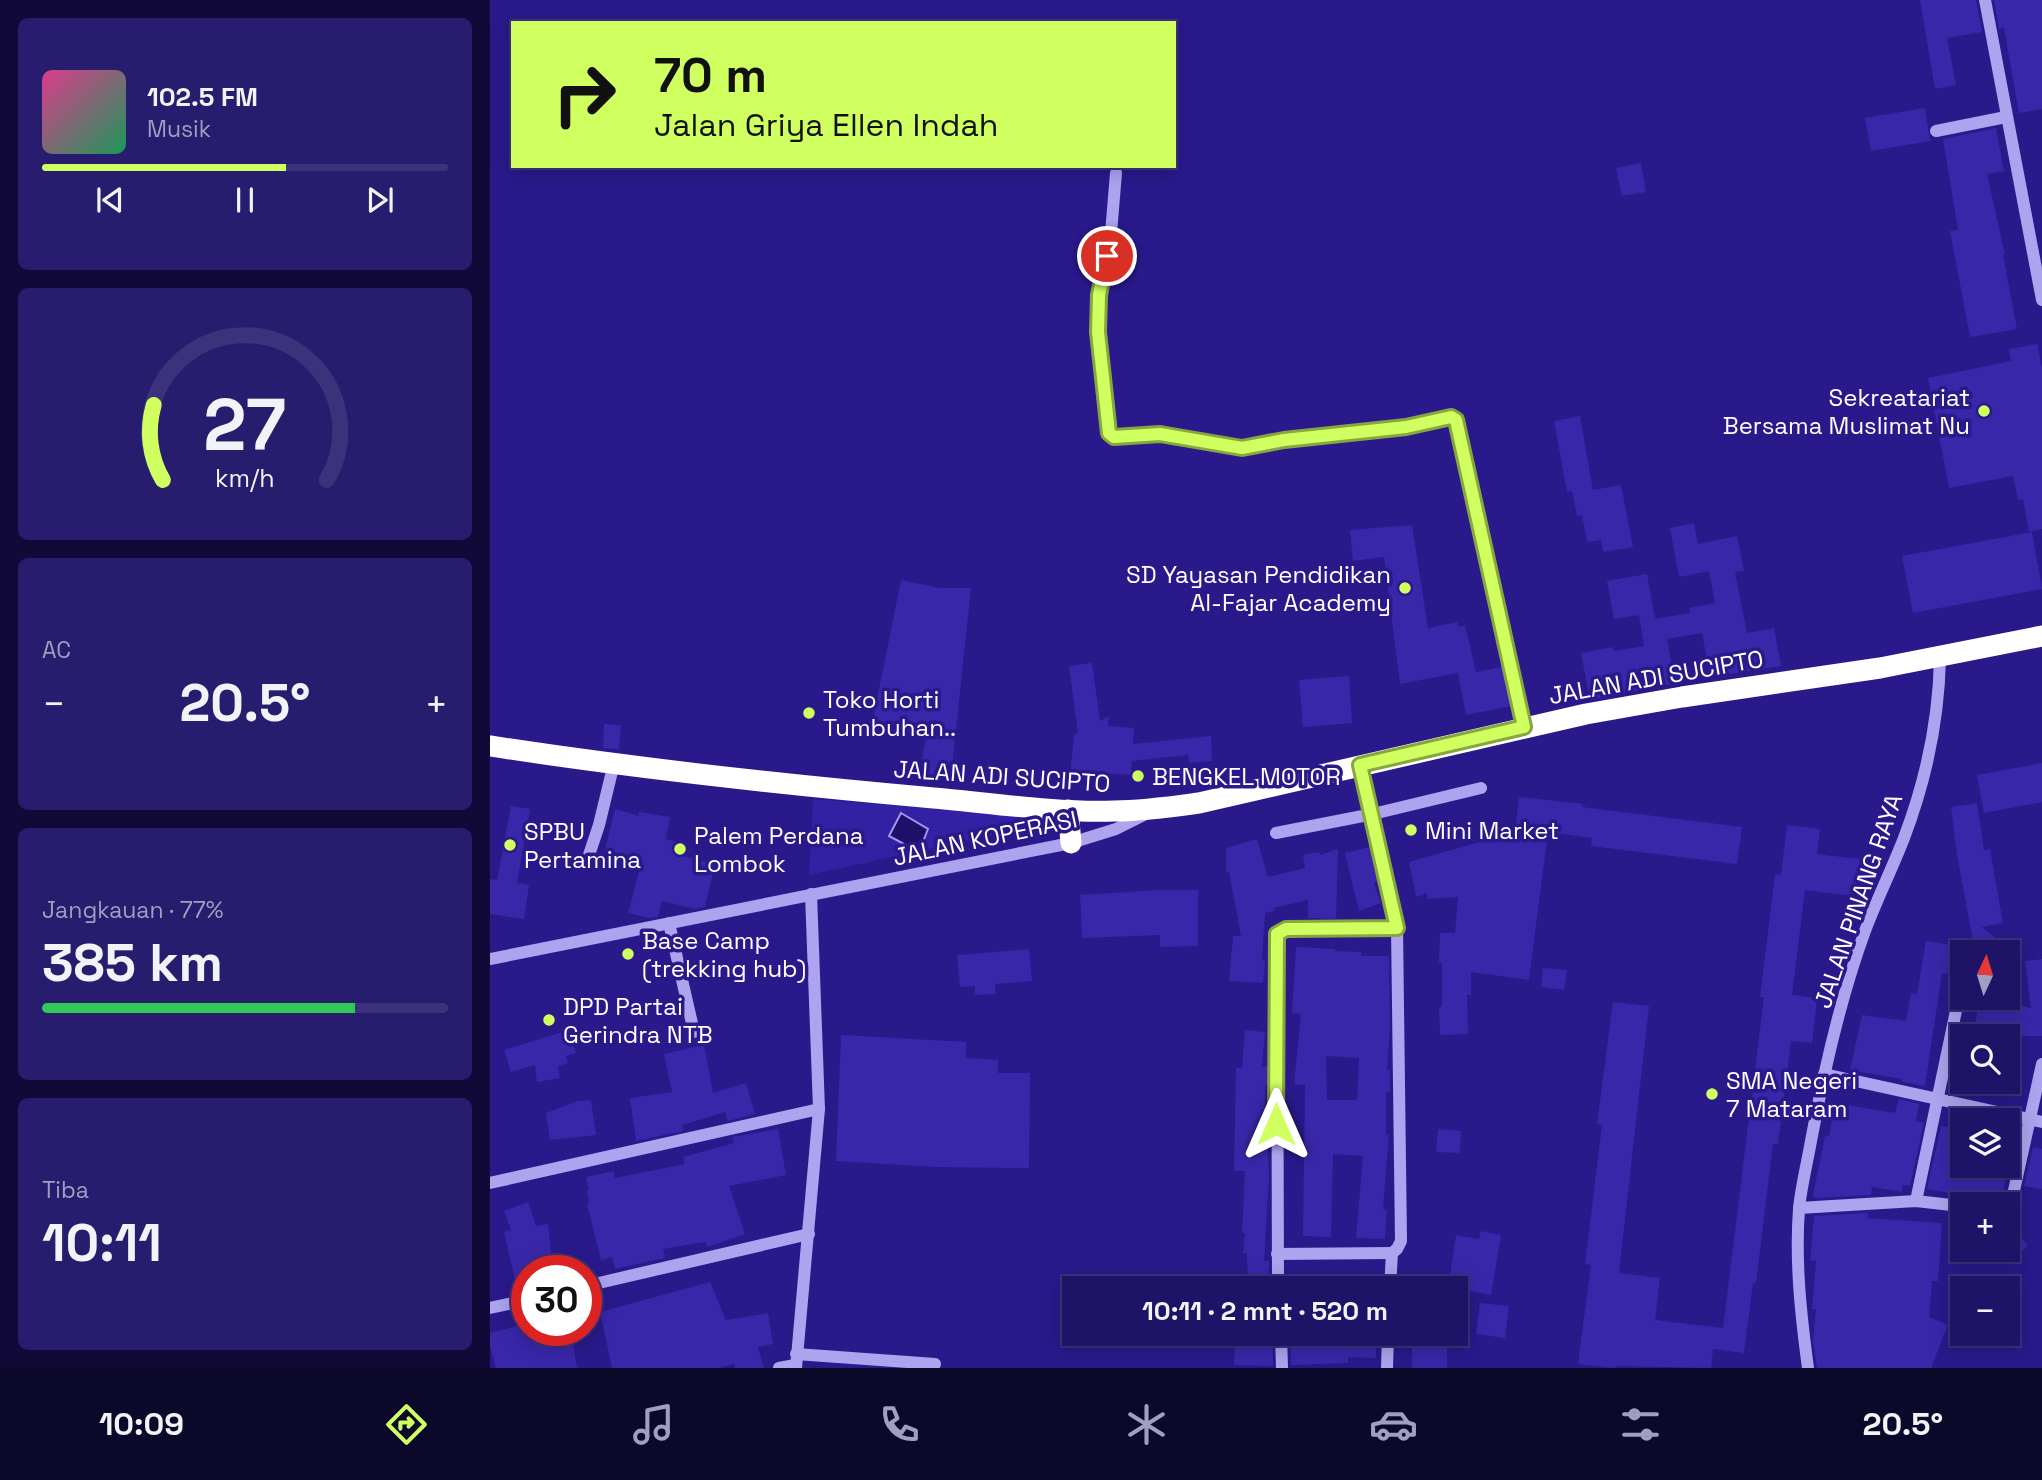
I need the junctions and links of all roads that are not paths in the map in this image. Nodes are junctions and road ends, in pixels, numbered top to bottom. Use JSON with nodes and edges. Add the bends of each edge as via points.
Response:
{"nodes":[{"id":1,"x":1985,"y":0,"type":"edge"},
{"id":2,"x":2006,"y":117,"type":"junction"},
{"id":3,"x":1936,"y":131,"type":"dead end"},
{"id":4,"x":1116,"y":173,"type":"dead end"},
{"id":5,"x":2042,"y":300,"type":"edge"},
{"id":6,"x":2042,"y":636,"type":"edge"},
{"id":7,"x":1940,"y":657,"type":"junction"},
{"id":8,"x":1524,"y":727,"type":"junction"},
{"id":9,"x":490,"y":746,"type":"edge"},
{"id":10,"x":614,"y":763,"type":"junction"},
{"id":11,"x":1360,"y":765,"type":"junction"},
{"id":12,"x":1481,"y":788,"type":"dead end"},
{"id":13,"x":1371,"y":808,"type":"junction"},
{"id":14,"x":1154,"y":809,"type":"junction"},
{"id":15,"x":1068,"y":810,"type":"junction"},
{"id":16,"x":1276,"y":834,"type":"dead end"},
{"id":17,"x":1071,"y":843,"type":"junction"},
{"id":18,"x":586,"y":864,"type":"dead end"},
{"id":19,"x":811,"y":894,"type":"junction"},
{"id":20,"x":669,"y":923,"type":"junction"},
{"id":21,"x":1397,"y":928,"type":"junction"},
{"id":22,"x":490,"y":959,"type":"edge"},
{"id":23,"x":1956,"y":1010,"type":"edge"},
{"id":24,"x":694,"y":1032,"type":"dead end"},
{"id":25,"x":2042,"y":1064,"type":"edge"},
{"id":26,"x":1824,"y":1074,"type":"junction"},
{"id":27,"x":1936,"y":1099,"type":"junction"},
{"id":28,"x":819,"y":1109,"type":"junction"},
{"id":29,"x":2036,"y":1121,"type":"edge"},
{"id":30,"x":490,"y":1183,"type":"edge"},
{"id":31,"x":2014,"y":1192,"type":"edge"},
{"id":32,"x":1916,"y":1200,"type":"junction"},
{"id":33,"x":1950,"y":1205,"type":"edge"},
{"id":34,"x":1799,"y":1208,"type":"junction"},
{"id":35,"x":809,"y":1234,"type":"junction"},
{"id":36,"x":1392,"y":1253,"type":"junction"},
{"id":37,"x":1277,"y":1254,"type":"junction"},
{"id":38,"x":1278,"y":1276,"type":"edge"},
{"id":39,"x":1391,"y":1276,"type":"edge"},
{"id":40,"x":602,"y":1282,"type":"edge"},
{"id":41,"x":511,"y":1303,"type":"edge"},
{"id":42,"x":490,"y":1308,"type":"edge"},
{"id":43,"x":1281,"y":1346,"type":"edge"},
{"id":44,"x":1388,"y":1346,"type":"edge"},
{"id":45,"x":796,"y":1362,"type":"edge"},
{"id":46,"x":935,"y":1364,"type":"dead end"},
{"id":47,"x":779,"y":1368,"type":"edge"},
{"id":48,"x":1282,"y":1368,"type":"edge"},
{"id":49,"x":1387,"y":1368,"type":"edge"},
{"id":50,"x":1808,"y":1368,"type":"edge"}],
"edges":[{"from":1,"to":2,"type":"street"},
{"from":2,"to":3,"type":"street"},
{"from":2,"to":5,"type":"street"},
{"from":4,"to":8,"type":"street","via":[[1098,312],[1109,433],[1114,437],[1160,434],[1242,448],[1454,418]]},
{"from":6,"to":7,"type":"highway","name":"JALAN ADI SUCIPTO"},
{"from":7,"to":8,"type":"highway","name":"JALAN ADI SUCIPTO"},
{"from":7,"to":26,"type":"street","name":"JALAN PINANG RAYA","via":[[1940,695],[1928,759],[1905,836],[1865,930]]},
{"from":8,"to":11,"type":"highway","name":"JALAN ADI SUCIPTO"},
{"from":9,"to":10,"type":"highway","name":"JALAN ADI SUCIPTO"},
{"from":10,"to":15,"type":"highway","name":"JALAN ADI SUCIPTO"},
{"from":10,"to":18,"type":"street"},
{"from":11,"to":13,"type":"street"},
{"from":11,"to":14,"type":"highway","name":"JALAN ADI SUCIPTO","via":[[1199,803]]},
{"from":12,"to":13,"type":"street"},
{"from":13,"to":16,"type":"street"},
{"from":13,"to":21,"type":"street"},
{"from":14,"to":15,"type":"highway","name":"JALAN ADI SUCIPTO"},
{"from":14,"to":17,"type":"street","name":"JALAN KOPERASI","via":[[1116,829]]},
{"from":15,"to":17,"type":"highway"},
{"from":17,"to":19,"type":"street","name":"JALAN KOPERASI"},
{"from":19,"to":20,"type":"street","name":"JALAN KOPERASI"},
{"from":19,"to":28,"type":"street"},
{"from":20,"to":22,"type":"street","name":"JALAN KOPERASI"},
{"from":20,"to":24,"type":"street"},
{"from":21,"to":36,"type":"street","via":[[1401,1241]]},
{"from":21,"to":37,"type":"street","via":[[1286,929],[1277,934]]},
{"from":23,"to":27,"type":"street"},
{"from":25,"to":29,"type":"street"},
{"from":26,"to":27,"type":"street"},
{"from":26,"to":34,"type":"street","name":"JALAN PINANG RAYA"},
{"from":27,"to":29,"type":"street"},
{"from":27,"to":32,"type":"street"},
{"from":28,"to":30,"type":"street"},
{"from":28,"to":35,"type":"street"},
{"from":29,"to":31,"type":"street"},
{"from":32,"to":33,"type":"street"},
{"from":32,"to":34,"type":"street"},
{"from":34,"to":50,"type":"street","name":"JALAN PINANG RAYA","via":[[1799,1286]]},
{"from":35,"to":40,"type":"street"},
{"from":35,"to":45,"type":"street"},
{"from":36,"to":37,"type":"street"},
{"from":36,"to":39,"type":"street"},
{"from":37,"to":38,"type":"street"},
{"from":41,"to":42,"type":"street"},
{"from":43,"to":48,"type":"street"},
{"from":44,"to":49,"type":"street"},
{"from":45,"to":46,"type":"street"},
{"from":45,"to":47,"type":"street"}]}
